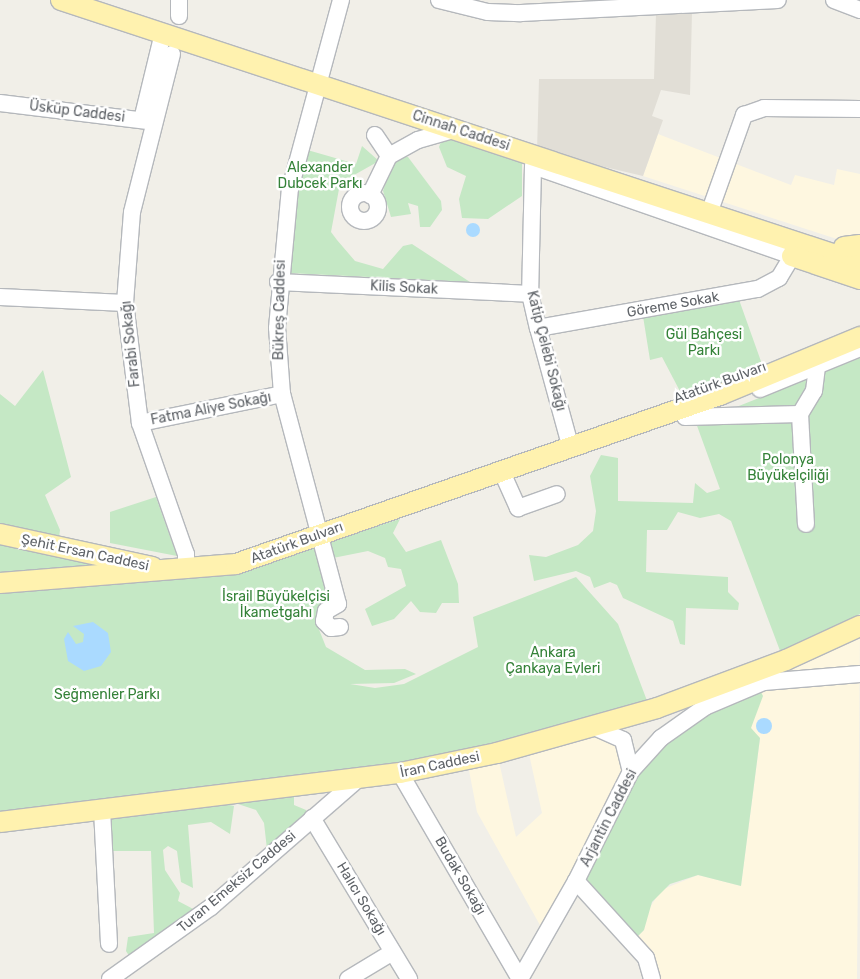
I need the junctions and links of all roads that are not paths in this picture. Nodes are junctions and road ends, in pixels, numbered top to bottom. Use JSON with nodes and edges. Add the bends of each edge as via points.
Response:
{"nodes":[{"id":1,"x":64,"y":0,"type":"edge"},
{"id":2,"x":341,"y":0,"type":"edge"},
{"id":3,"x":439,"y":0,"type":"edge"},
{"id":4,"x":778,"y":0,"type":"edge"},
{"id":5,"x":834,"y":0,"type":"edge"},
{"id":6,"x":521,"y":6,"type":"edge"},
{"id":7,"x":860,"y":10,"type":"edge"},
{"id":8,"x":163,"y":33,"type":"junction"},
{"id":9,"x":172,"y":54,"type":"dead end"},
{"id":10,"x":318,"y":84,"type":"junction"},
{"id":11,"x":0,"y":103,"type":"edge"},
{"id":12,"x":860,"y":109,"type":"edge"},
{"id":13,"x":148,"y":121,"type":"junction"},
{"id":14,"x":456,"y":129,"type":"junction"},
{"id":15,"x":375,"y":135,"type":"dead end"},
{"id":16,"x":389,"y":156,"type":"junction"},
{"id":17,"x":587,"y":171,"type":"junction"},
{"id":18,"x":370,"y":195,"type":"dead end"},
{"id":19,"x":712,"y":205,"type":"junction"},
{"id":20,"x":855,"y":248,"type":"edge"},
{"id":21,"x":792,"y":256,"type":"junction"},
{"id":22,"x":860,"y":263,"type":"edge"},
{"id":23,"x":860,"y":279,"type":"edge"},
{"id":24,"x":278,"y":282,"type":"junction"},
{"id":25,"x":530,"y":294,"type":"junction"},
{"id":26,"x":0,"y":297,"type":"edge"},
{"id":27,"x":125,"y":303,"type":"junction"},
{"id":28,"x":860,"y":325,"type":"edge"},
{"id":29,"x":538,"y":328,"type":"junction"},
{"id":30,"x":860,"y":337,"type":"edge"},
{"id":31,"x":860,"y":348,"type":"edge"},
{"id":32,"x":817,"y":366,"type":"junction"},
{"id":33,"x":282,"y":394,"type":"junction"},
{"id":34,"x":800,"y":414,"type":"junction"},
{"id":35,"x":685,"y":416,"type":"junction"},
{"id":36,"x":140,"y":423,"type":"junction"},
{"id":37,"x":575,"y":443,"type":"junction"},
{"id":38,"x":501,"y":470,"type":"junction"},
{"id":39,"x":557,"y":494,"type":"dead end"},
{"id":40,"x":806,"y":524,"type":"dead end"},
{"id":41,"x":0,"y":534,"type":"edge"},
{"id":42,"x":318,"y":535,"type":"junction"},
{"id":43,"x":178,"y":571,"type":"junction"},
{"id":44,"x":0,"y":583,"type":"edge"},
{"id":45,"x":860,"y":626,"type":"edge"},
{"id":46,"x":340,"y":627,"type":"dead end"},
{"id":47,"x":860,"y":638,"type":"edge"},
{"id":48,"x":860,"y":674,"type":"edge"},
{"id":49,"x":764,"y":682,"type":"junction"},
{"id":50,"x":594,"y":727,"type":"junction"},
{"id":51,"x":630,"y":771,"type":"junction"},
{"id":52,"x":400,"y":773,"type":"junction"},
{"id":53,"x":358,"y":779,"type":"junction"},
{"id":54,"x":102,"y":810,"type":"junction"},
{"id":55,"x":312,"y":818,"type":"junction"},
{"id":56,"x":0,"y":822,"type":"edge"},
{"id":57,"x":576,"y":881,"type":"junction"},
{"id":58,"x":109,"y":944,"type":"dead end"},
{"id":59,"x":393,"y":952,"type":"junction"},
{"id":60,"x":650,"y":972,"type":"edge"},
{"id":61,"x":110,"y":979,"type":"edge"},
{"id":62,"x":348,"y":979,"type":"edge"},
{"id":63,"x":409,"y":979,"type":"edge"},
{"id":64,"x":520,"y":979,"type":"edge"},
{"id":65,"x":665,"y":979,"type":"edge"}],
"edges":[{"from":1,"to":8,"type":"main road","name":"Cinnah Caddesi"},
{"from":2,"to":10,"type":"street","name":"Bükreş Caddesi"},
{"from":3,"to":6,"type":"street","via":[[488,12]]},
{"from":4,"to":6,"type":"street"},
{"from":5,"to":7,"type":"street"},
{"from":8,"to":10,"type":"main road","name":"Cinnah Caddesi"},
{"from":8,"to":13,"type":"street"},
{"from":9,"to":13,"type":"street","name":"Farabi Sokağı"},
{"from":10,"to":14,"type":"main road","name":"Cinnah Caddesi"},
{"from":10,"to":24,"type":"street","name":"Bükreş Caddesi","via":[[290,189]]},
{"from":11,"to":13,"type":"street","name":"Üsküp Caddesi"},
{"from":12,"to":19,"type":"street","via":[[764,108],[744,115]]},
{"from":13,"to":27,"type":"street","name":"Farabi Sokağı","via":[[132,212]]},
{"from":14,"to":16,"type":"street","via":[[418,140]]},
{"from":14,"to":17,"type":"main road","name":"Cinnah Caddesi"},
{"from":15,"to":16,"type":"street"},
{"from":16,"to":18,"type":"street"},
{"from":17,"to":19,"type":"main road","via":[[607,170]]},
{"from":17,"to":22,"type":"main road","name":"Cinnah Caddesi"},
{"from":19,"to":20,"type":"main road"},
{"from":21,"to":23,"type":"main road"},
{"from":21,"to":25,"type":"street","name":"Katip Çelebi Sokağı","via":[[533,166]]},
{"from":21,"to":29,"type":"street","name":"Göreme Sokak","via":[[779,278],[758,289]]},
{"from":24,"to":25,"type":"street","name":"Kilis Sokak"},
{"from":24,"to":33,"type":"street","name":"Bükreş Caddesi"},
{"from":25,"to":29,"type":"street","name":"Katip Çelebi Sokağı"},
{"from":26,"to":27,"type":"street"},
{"from":27,"to":36,"type":"street","name":"Farabi Sokağı"},
{"from":28,"to":37,"type":"main road","name":"Atatürk Bulvarı","via":[[763,367],[605,423]]},
{"from":29,"to":37,"type":"street","name":"Katip Çelebi Sokağı"},
{"from":30,"to":37,"type":"main road","name":"Atatürk Bulvarı","via":[[720,395]]},
{"from":31,"to":32,"type":"street"},
{"from":32,"to":34,"type":"street","via":[[814,391]]},
{"from":32,"to":35,"type":"street"},
{"from":33,"to":36,"type":"street","name":"Fatma Aliye Sokağı"},
{"from":33,"to":42,"type":"street","name":"Bükreş Caddesi"},
{"from":34,"to":35,"type":"street"},
{"from":34,"to":40,"type":"street"},
{"from":35,"to":37,"type":"street","via":[[609,440]]},
{"from":36,"to":43,"type":"street","name":"Farabi Sokağı","via":[[186,554]]},
{"from":37,"to":38,"type":"main road","name":"Atatürk Bulvarı"},
{"from":38,"to":39,"type":"street","via":[[518,508]]},
{"from":38,"to":42,"type":"main road","name":"Atatürk Bulvarı"},
{"from":41,"to":43,"type":"main road","name":"Şehit Ersan Caddesi"},
{"from":42,"to":43,"type":"main road","name":"Atatürk Bulvarı","via":[[236,564]]},
{"from":42,"to":46,"type":"street","name":"Bükreş Caddesi","via":[[338,604],[326,611],[324,621],[331,628]]},
{"from":43,"to":44,"type":"main road","name":"Atatürk Bulvarı"},
{"from":45,"to":50,"type":"main road","name":"İran Caddesi","via":[[778,664]]},
{"from":47,"to":49,"type":"main road"},
{"from":48,"to":49,"type":"street"},
{"from":49,"to":51,"type":"street","name":"Arjantin Caddesi","via":[[678,723]]},
{"from":50,"to":51,"type":"street","via":[[623,740]]},
{"from":50,"to":52,"type":"main road","name":"İran Caddesi"},
{"from":51,"to":57,"type":"street","name":"Arjantin Caddesi"},
{"from":52,"to":53,"type":"main road","name":"İran Caddesi"},
{"from":52,"to":64,"type":"street","name":"Budak Sokağı"},
{"from":53,"to":54,"type":"main road","name":"İran Caddesi"},
{"from":53,"to":55,"type":"street","name":"Turan Emeksiz Caddesi"},
{"from":54,"to":56,"type":"main road","name":"İran Caddesi"},
{"from":54,"to":58,"type":"street"},
{"from":55,"to":59,"type":"street","name":"Halıcı Sokağı"},
{"from":55,"to":61,"type":"street","name":"Turan Emeksiz Caddesi","via":[[211,907]]},
{"from":57,"to":60,"type":"street"},
{"from":57,"to":64,"type":"street","name":"Arjantin Caddesi"},
{"from":59,"to":62,"type":"street"},
{"from":59,"to":63,"type":"street","name":"Halıcı Sokağı"},
{"from":60,"to":65,"type":"street"}]}
